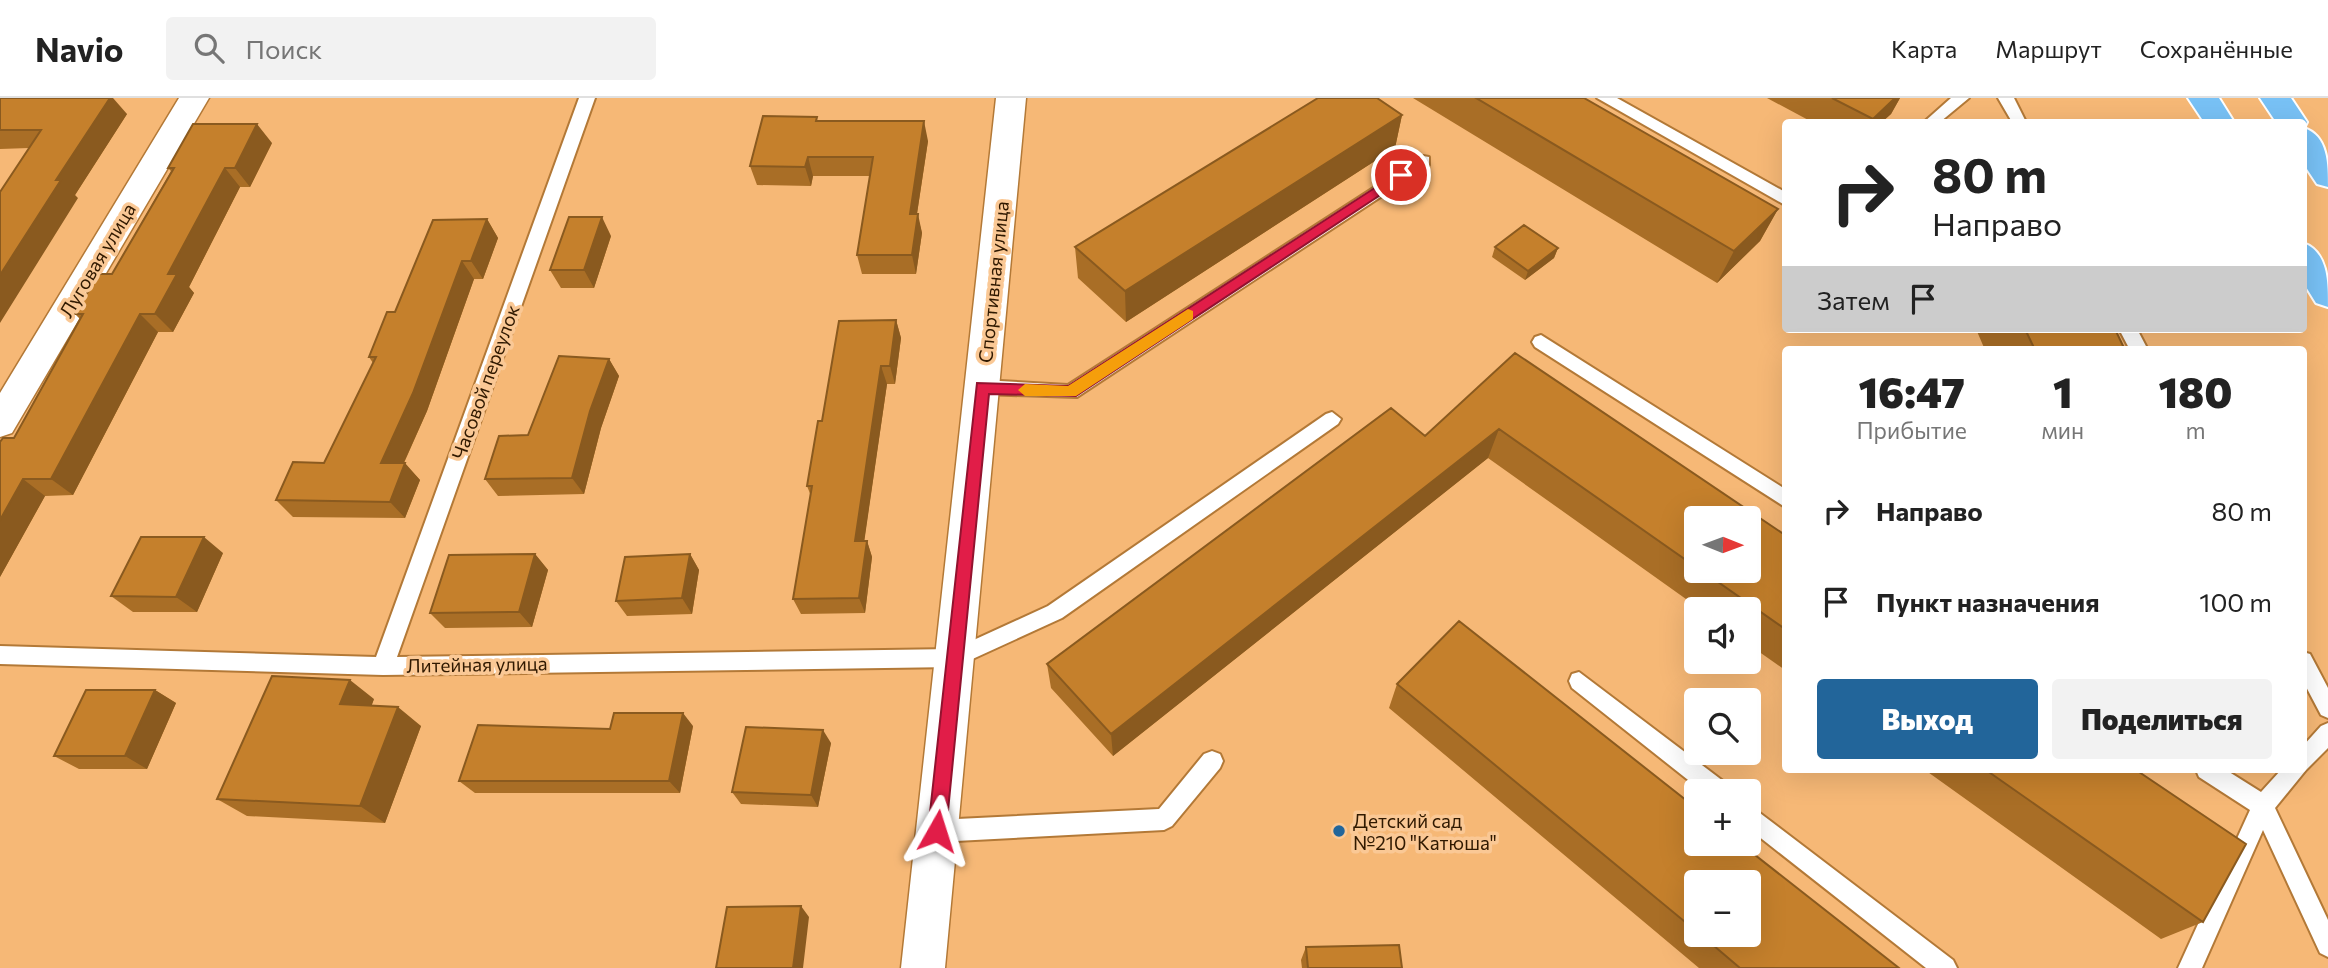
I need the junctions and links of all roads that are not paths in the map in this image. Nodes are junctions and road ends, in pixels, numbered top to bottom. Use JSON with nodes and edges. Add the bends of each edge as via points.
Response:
{"nodes":[{"id":1,"x":194,"y":98,"type":"edge"},
{"id":2,"x":587,"y":98,"type":"edge"},
{"id":3,"x":1011,"y":98,"type":"edge"},
{"id":4,"x":1605,"y":98,"type":"edge"},
{"id":5,"x":1961,"y":98,"type":"edge"},
{"id":6,"x":2006,"y":98,"type":"edge"},
{"id":7,"x":2203,"y":98,"type":"edge"},
{"id":8,"x":2275,"y":98,"type":"edge"},
{"id":9,"x":1935,"y":119,"type":"edge"},
{"id":10,"x":2017,"y":119,"type":"edge"},
{"id":11,"x":2217,"y":119,"type":"edge"},
{"id":12,"x":2290,"y":119,"type":"edge"},
{"id":13,"x":2307,"y":145,"type":"edge"},
{"id":14,"x":1423,"y":161,"type":"dead end"},
{"id":15,"x":2328,"y":176,"type":"edge"},
{"id":16,"x":1782,"y":197,"type":"edge"},
{"id":17,"x":2307,"y":261,"type":"edge"},
{"id":18,"x":2328,"y":294,"type":"edge"},
{"id":19,"x":1541,"y":342,"type":"dead end"},
{"id":20,"x":982,"y":387,"type":"junction"},
{"id":21,"x":2,"y":416,"type":"edge"},
{"id":22,"x":1332,"y":419,"type":"dead end"},
{"id":23,"x":1782,"y":497,"type":"edge"},
{"id":24,"x":0,"y":655,"type":"edge"},
{"id":25,"x":954,"y":658,"type":"junction"},
{"id":26,"x":383,"y":666,"type":"junction"},
{"id":27,"x":2307,"y":669,"type":"edge"},
{"id":28,"x":1579,"y":681,"type":"dead end"},
{"id":29,"x":2328,"y":708,"type":"edge"},
{"id":30,"x":2328,"y":733,"type":"edge"},
{"id":31,"x":2307,"y":757,"type":"edge"},
{"id":32,"x":1212,"y":761,"type":"dead end"},
{"id":33,"x":2212,"y":773,"type":"edge"},
{"id":34,"x":2292,"y":773,"type":"edge"},
{"id":35,"x":1704,"y":779,"type":"edge"},
{"id":36,"x":2263,"y":806,"type":"junction"},
{"id":37,"x":1761,"y":824,"type":"edge"},
{"id":38,"x":937,"y":831,"type":"junction"},
{"id":39,"x":2328,"y":945,"type":"edge"},
{"id":40,"x":923,"y":968,"type":"edge"},
{"id":41,"x":1945,"y":968,"type":"edge"},
{"id":42,"x":2190,"y":968,"type":"edge"}],
"edges":[{"from":1,"to":21,"type":"street","name":"Луговая улица"},
{"from":2,"to":26,"type":"lane","name":"Часовой переулок"},
{"from":3,"to":20,"type":"street","name":"Спортивная улица"},
{"from":4,"to":16,"type":"lane"},
{"from":5,"to":9,"type":"lane"},
{"from":6,"to":10,"type":"lane"},
{"from":7,"to":11,"type":"main road"},
{"from":8,"to":12,"type":"main road"},
{"from":13,"to":15,"type":"main road"},
{"from":14,"to":20,"type":"lane","via":[[1071,392]]},
{"from":17,"to":18,"type":"main road"},
{"from":19,"to":23,"type":"lane"},
{"from":20,"to":25,"type":"street","name":"Спортивная улица"},
{"from":22,"to":25,"type":"lane","via":[[1055,612]]},
{"from":24,"to":26,"type":"lane","name":"Литейная улица"},
{"from":25,"to":26,"type":"lane","name":"Литейная улица"},
{"from":25,"to":38,"type":"street","name":"Спортивная улица"},
{"from":27,"to":29,"type":"lane"},
{"from":28,"to":35,"type":"lane"},
{"from":30,"to":31,"type":"lane"},
{"from":32,"to":38,"type":"lane","via":[[1164,819]]},
{"from":33,"to":36,"type":"lane"},
{"from":34,"to":36,"type":"lane"},
{"from":36,"to":39,"type":"lane"},
{"from":36,"to":42,"type":"lane"},
{"from":37,"to":41,"type":"lane"},
{"from":38,"to":40,"type":"street","name":"Спортивная улица"}]}
